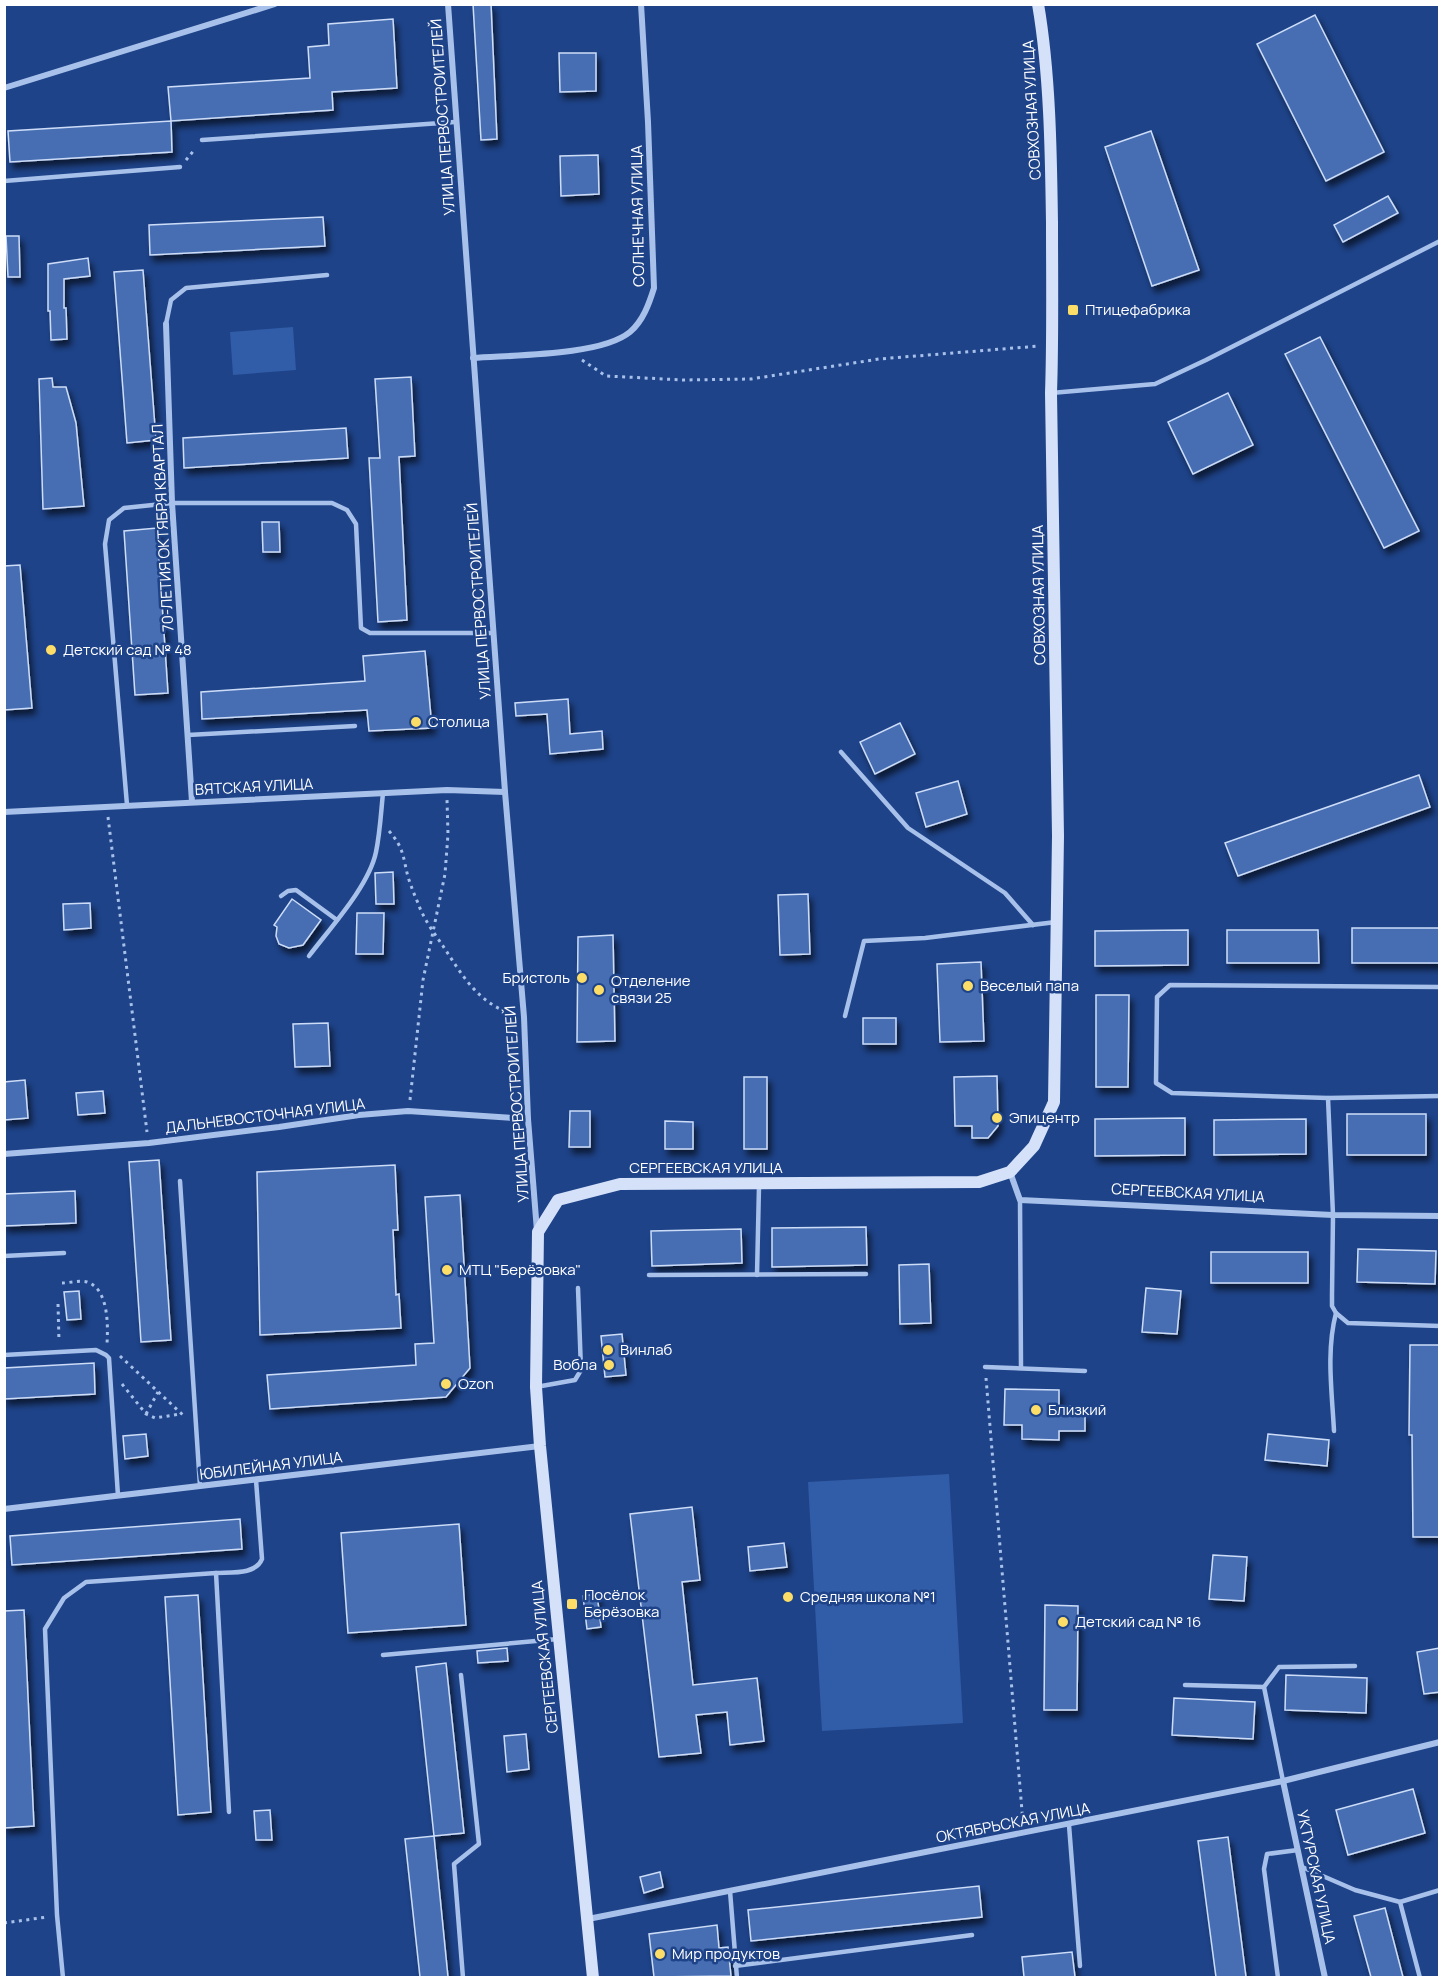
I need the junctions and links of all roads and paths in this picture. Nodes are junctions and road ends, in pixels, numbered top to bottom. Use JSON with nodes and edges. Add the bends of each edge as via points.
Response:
{"nodes":[{"id":1,"x":275,"y":4,"type":"edge"},
{"id":2,"x":448,"y":4,"type":"edge"},
{"id":3,"x":641,"y":4,"type":"edge"},
{"id":4,"x":1038,"y":4,"type":"edge"},
{"id":5,"x":4,"y":88,"type":"edge"},
{"id":6,"x":456,"y":122,"type":"junction"},
{"id":7,"x":202,"y":140,"type":"joint"},
{"id":8,"x":180,"y":167,"type":"joint"},
{"id":9,"x":4,"y":182,"type":"edge"},
{"id":10,"x":1440,"y":241,"type":"edge"},
{"id":11,"x":327,"y":275,"type":"dead end"},
{"id":12,"x":166,"y":324,"type":"joint"},
{"id":13,"x":1053,"y":345,"type":"junction"},
{"id":14,"x":569,"y":351,"type":"junction"},
{"id":15,"x":473,"y":358,"type":"junction"},
{"id":16,"x":1051,"y":393,"type":"junction"},
{"id":17,"x":172,"y":503,"type":"junction"},
{"id":18,"x":493,"y":633,"type":"junction"},
{"id":19,"x":355,"y":726,"type":"dead end"},
{"id":20,"x":188,"y":735,"type":"junction"},
{"id":21,"x":841,"y":752,"type":"dead end"},
{"id":22,"x":447,"y":790,"type":"junction"},
{"id":23,"x":505,"y":792,"type":"junction"},
{"id":24,"x":383,"y":793,"type":"junction"},
{"id":25,"x":192,"y":802,"type":"junction"},
{"id":26,"x":127,"y":805,"type":"junction"},
{"id":27,"x":107,"y":806,"type":"junction"},
{"id":28,"x":4,"y":812,"type":"edge"},
{"id":29,"x":380,"y":821,"type":"junction"},
{"id":30,"x":281,"y":896,"type":"dead end"},
{"id":31,"x":336,"y":920,"type":"junction"},
{"id":32,"x":1056,"y":922,"type":"junction"},
{"id":33,"x":1033,"y":925,"type":"junction"},
{"id":34,"x":433,"y":932,"type":"junction"},
{"id":35,"x":309,"y":956,"type":"dead end"},
{"id":36,"x":1440,"y":987,"type":"edge"},
{"id":37,"x":845,"y":1016,"type":"dead end"},
{"id":38,"x":524,"y":1017,"type":"junction"},
{"id":39,"x":1440,"y":1096,"type":"edge"},
{"id":40,"x":1328,"y":1098,"type":"junction"},
{"id":41,"x":408,"y":1111,"type":"junction"},
{"id":42,"x":528,"y":1119,"type":"junction"},
{"id":43,"x":149,"y":1143,"type":"junction"},
{"id":44,"x":4,"y":1154,"type":"edge"},
{"id":45,"x":1010,"y":1172,"type":"junction"},
{"id":46,"x":180,"y":1181,"type":"dead end"},
{"id":47,"x":759,"y":1183,"type":"junction"},
{"id":48,"x":1020,"y":1200,"type":"junction"},
{"id":49,"x":1333,"y":1215,"type":"junction"},
{"id":50,"x":1440,"y":1216,"type":"edge"},
{"id":51,"x":538,"y":1232,"type":"junction"},
{"id":52,"x":64,"y":1253,"type":"dead end"},
{"id":53,"x":4,"y":1256,"type":"edge"},
{"id":54,"x":866,"y":1274,"type":"dead end"},
{"id":55,"x":649,"y":1275,"type":"dead end"},
{"id":56,"x":758,"y":1275,"type":"junction"},
{"id":57,"x":62,"y":1283,"type":"dead end"},
{"id":58,"x":578,"y":1288,"type":"dead end"},
{"id":59,"x":58,"y":1304,"type":"dead end"},
{"id":60,"x":1335,"y":1312,"type":"junction"},
{"id":61,"x":1440,"y":1326,"type":"edge"},
{"id":62,"x":59,"y":1352,"type":"junction"},
{"id":63,"x":4,"y":1355,"type":"edge"},
{"id":64,"x":106,"y":1355,"type":"junction"},
{"id":65,"x":985,"y":1367,"type":"joint"},
{"id":66,"x":1021,"y":1368,"type":"junction"},
{"id":67,"x":111,"y":1371,"type":"junction"},
{"id":68,"x":1085,"y":1371,"type":"dead end"},
{"id":69,"x":537,"y":1387,"type":"junction"},
{"id":70,"x":158,"y":1392,"type":"junction"},
{"id":71,"x":146,"y":1414,"type":"junction"},
{"id":72,"x":182,"y":1414,"type":"junction"},
{"id":73,"x":196,"y":1419,"type":"junction"},
{"id":74,"x":1334,"y":1431,"type":"dead end"},
{"id":75,"x":540,"y":1446,"type":"junction"},
{"id":76,"x":256,"y":1480,"type":"junction"},
{"id":77,"x":200,"y":1486,"type":"junction"},
{"id":78,"x":118,"y":1496,"type":"junction"},
{"id":79,"x":4,"y":1509,"type":"edge"},
{"id":80,"x":216,"y":1573,"type":"junction"},
{"id":81,"x":558,"y":1639,"type":"junction"},
{"id":82,"x":383,"y":1655,"type":"dead end"},
{"id":83,"x":1355,"y":1666,"type":"dead end"},
{"id":84,"x":461,"y":1675,"type":"dead end"},
{"id":85,"x":1185,"y":1685,"type":"dead end"},
{"id":86,"x":1264,"y":1687,"type":"junction"},
{"id":87,"x":1440,"y":1742,"type":"edge"},
{"id":88,"x":1283,"y":1781,"type":"junction"},
{"id":89,"x":229,"y":1812,"type":"dead end"},
{"id":90,"x":1069,"y":1825,"type":"junction"},
{"id":91,"x":1024,"y":1832,"type":"junction"},
{"id":92,"x":1298,"y":1850,"type":"junction"},
{"id":93,"x":1302,"y":1867,"type":"junction"},
{"id":94,"x":1440,"y":1890,"type":"edge"},
{"id":95,"x":730,"y":1892,"type":"junction"},
{"id":96,"x":1400,"y":1902,"type":"junction"},
{"id":97,"x":57,"y":1915,"type":"junction"},
{"id":98,"x":588,"y":1920,"type":"junction"},
{"id":99,"x":4,"y":1923,"type":"edge"},
{"id":100,"x":972,"y":1935,"type":"dead end"},
{"id":101,"x":735,"y":1966,"type":"junction"},
{"id":102,"x":1080,"y":1966,"type":"dead end"},
{"id":103,"x":63,"y":1977,"type":"edge"},
{"id":104,"x":463,"y":1977,"type":"edge"},
{"id":105,"x":593,"y":1977,"type":"edge"},
{"id":106,"x":737,"y":1977,"type":"edge"},
{"id":107,"x":1278,"y":1977,"type":"edge"},
{"id":108,"x":1325,"y":1977,"type":"edge"},
{"id":109,"x":1420,"y":1977,"type":"edge"}],
"edges":[{"from":1,"to":5,"type":"street"},
{"from":2,"to":6,"type":"street","name":"УЛИЦА ПЕРВОСТРОИТЕЛЕЙ"},
{"from":3,"to":14,"type":"street","name":"СОЛНЕЧНАЯ УЛИЦА","via":[[654,288],[646,311],[631,332],[610,343]]},
{"from":4,"to":13,"type":"main road","name":"СОВХОЗНАЯ УЛИЦА","via":[[1051,159]]},
{"from":6,"to":7,"type":"lane"},
{"from":6,"to":15,"type":"street","name":"УЛИЦА ПЕРВОСТРОИТЕЛЕЙ"},
{"from":7,"to":8,"type":"path"},
{"from":8,"to":9,"type":"lane"},
{"from":10,"to":16,"type":"lane","via":[[1155,384]]},
{"from":11,"to":12,"type":"lane","via":[[186,288],[171,300]]},
{"from":12,"to":17,"type":"street","name":"70-ЛЕТИЯ ОКТЯБРЯ КВАРТАЛ"},
{"from":13,"to":14,"type":"path","via":[[879,359],[740,380],[606,376]]},
{"from":13,"to":16,"type":"main road","name":"СОВХОЗНАЯ УЛИЦА"},
{"from":14,"to":15,"type":"street","name":"СОЛНЕЧНАЯ УЛИЦА"},
{"from":15,"to":18,"type":"street","name":"УЛИЦА ПЕРВОСТРОИТЕЛЕЙ"},
{"from":16,"to":32,"type":"main road","name":"СОВХОЗНАЯ УЛИЦА"},
{"from":17,"to":18,"type":"lane","via":[[332,503],[347,510],[356,524],[362,628],[370,633]]},
{"from":17,"to":20,"type":"street","name":"70-ЛЕТИЯ ОКТЯБРЯ КВАРТАЛ"},
{"from":17,"to":26,"type":"lane","via":[[123,508],[109,519],[105,544]]},
{"from":18,"to":23,"type":"street","name":"УЛИЦА ПЕРВОСТРОИТЕЛЕЙ"},
{"from":19,"to":20,"type":"lane"},
{"from":20,"to":25,"type":"street","name":"70-ЛЕТИЯ ОКТЯБРЯ КВАРТАЛ"},
{"from":21,"to":33,"type":"lane","via":[[908,828],[1005,893]]},
{"from":22,"to":23,"type":"street","name":"ВЯТСКАЯ УЛИЦА"},
{"from":22,"to":24,"type":"street","name":"ВЯТСКАЯ УЛИЦА"},
{"from":22,"to":34,"type":"path","via":[[444,874]]},
{"from":23,"to":38,"type":"street","name":"УЛИЦА ПЕРВОСТРОИТЕЛЕЙ"},
{"from":24,"to":25,"type":"street","name":"ВЯТСКАЯ УЛИЦА"},
{"from":24,"to":29,"type":"lane"},
{"from":25,"to":26,"type":"street","name":"ВЯТСКАЯ УЛИЦА"},
{"from":26,"to":27,"type":"street","name":"ВЯТСКАЯ УЛИЦА"},
{"from":27,"to":28,"type":"street","name":"ВЯТСКАЯ УЛИЦА"},
{"from":27,"to":43,"type":"path"},
{"from":29,"to":31,"type":"lane","via":[[372,867]]},
{"from":29,"to":34,"type":"path","via":[[400,843],[419,907]]},
{"from":30,"to":31,"type":"lane","via":[[297,890]]},
{"from":31,"to":35,"type":"lane"},
{"from":32,"to":33,"type":"lane"},
{"from":32,"to":45,"type":"main road","name":"СОВХОЗНАЯ УЛИЦА","via":[[1054,1102],[1034,1146]]},
{"from":33,"to":37,"type":"lane","via":[[864,941]]},
{"from":34,"to":38,"type":"path","via":[[474,991],[500,1011]]},
{"from":34,"to":41,"type":"path","via":[[423,980]]},
{"from":36,"to":40,"type":"lane","via":[[1170,985],[1157,997],[1156,1083],[1172,1093]]},
{"from":38,"to":42,"type":"street","name":"УЛИЦА ПЕРВОСТРОИТЕЛЕЙ"},
{"from":39,"to":40,"type":"lane"},
{"from":40,"to":49,"type":"lane"},
{"from":41,"to":42,"type":"street","name":"ДАЛЬНЕВОСТОЧНАЯ УЛИЦА"},
{"from":41,"to":43,"type":"street","name":"ДАЛЬНЕВОСТОЧНАЯ УЛИЦА"},
{"from":42,"to":51,"type":"street","name":"УЛИЦА ПЕРВОСТРОИТЕЛЕЙ"},
{"from":43,"to":44,"type":"street","name":"ДАЛЬНЕВОСТОЧНАЯ УЛИЦА"},
{"from":45,"to":47,"type":"main road","name":"СЕРГЕЕВСКАЯ УЛИЦА","via":[[979,1182]]},
{"from":45,"to":48,"type":"street"},
{"from":46,"to":73,"type":"lane"},
{"from":47,"to":51,"type":"main road","name":"СЕРГЕЕВСКАЯ УЛИЦА","via":[[620,1184],[558,1200]]},
{"from":47,"to":56,"type":"lane"},
{"from":48,"to":49,"type":"street","name":"СЕРГЕЕВСКАЯ УЛИЦА"},
{"from":48,"to":66,"type":"lane"},
{"from":49,"to":50,"type":"street","name":"СЕРГЕЕВСКАЯ УЛИЦА"},
{"from":49,"to":60,"type":"lane"},
{"from":51,"to":69,"type":"main road","name":"СЕРГЕЕВСКАЯ УЛИЦА"},
{"from":52,"to":53,"type":"lane"},
{"from":54,"to":56,"type":"lane"},
{"from":55,"to":56,"type":"lane"},
{"from":57,"to":64,"type":"path","via":[[87,1282],[100,1295],[108,1322]]},
{"from":58,"to":69,"type":"lane","via":[[581,1370],[575,1380]]},
{"from":59,"to":62,"type":"path"},
{"from":60,"to":61,"type":"lane","via":[[1348,1323]]},
{"from":60,"to":74,"type":"lane","via":[[1330,1350]]},
{"from":62,"to":63,"type":"lane"},
{"from":62,"to":64,"type":"lane","via":[[96,1350]]},
{"from":64,"to":67,"type":"lane"},
{"from":64,"to":70,"type":"path","via":[[122,1357]]},
{"from":65,"to":66,"type":"lane"},
{"from":65,"to":91,"type":"path"},
{"from":66,"to":68,"type":"lane"},
{"from":67,"to":71,"type":"path"},
{"from":67,"to":78,"type":"lane"},
{"from":69,"to":75,"type":"main road","name":"СЕРГЕЕВСКАЯ УЛИЦА"},
{"from":70,"to":71,"type":"path"},
{"from":70,"to":72,"type":"path"},
{"from":71,"to":72,"type":"path","via":[[155,1418]]},
{"from":72,"to":73,"type":"path"},
{"from":73,"to":77,"type":"lane"},
{"from":75,"to":76,"type":"street","name":"ЮБИЛЕЙНАЯ УЛИЦА"},
{"from":75,"to":81,"type":"main road","name":"СЕРГЕЕВСКАЯ УЛИЦА"},
{"from":76,"to":77,"type":"street","name":"ЮБИЛЕЙНАЯ УЛИЦА"},
{"from":76,"to":80,"type":"lane","via":[[260,1564],[252,1570]]},
{"from":77,"to":78,"type":"street","name":"ЮБИЛЕЙНАЯ УЛИЦА"},
{"from":78,"to":79,"type":"street","name":"ЮБИЛЕЙНАЯ УЛИЦА"},
{"from":80,"to":89,"type":"lane"},
{"from":80,"to":97,"type":"lane","via":[[86,1582],[64,1598],[45,1629]]},
{"from":81,"to":82,"type":"lane"},
{"from":81,"to":98,"type":"main road","name":"СЕРГЕЕВСКАЯ УЛИЦА"},
{"from":83,"to":86,"type":"lane","via":[[1279,1667]]},
{"from":84,"to":104,"type":"lane","via":[[479,1844],[454,1864]]},
{"from":85,"to":86,"type":"lane"},
{"from":86,"to":88,"type":"lane"},
{"from":87,"to":88,"type":"street","name":"ОКТЯБРЬСКАЯ УЛИЦА"},
{"from":88,"to":90,"type":"street","name":"ОКТЯБРЬСКАЯ УЛИЦА"},
{"from":88,"to":92,"type":"street","name":"УКТУРСКАЯ УЛИЦА"},
{"from":90,"to":91,"type":"street","name":"ОКТЯБРЬСКАЯ УЛИЦА"},
{"from":90,"to":102,"type":"lane"},
{"from":91,"to":95,"type":"street","name":"ОКТЯБРЬСКАЯ УЛИЦА"},
{"from":92,"to":93,"type":"street","name":"УКТУРСКАЯ УЛИЦА"},
{"from":92,"to":107,"type":"lane","via":[[1267,1854],[1264,1869]]},
{"from":93,"to":96,"type":"lane","via":[[1355,1890]]},
{"from":93,"to":108,"type":"street","name":"УКТУРСКАЯ УЛИЦА"},
{"from":94,"to":96,"type":"lane"},
{"from":95,"to":98,"type":"street","name":"ОКТЯБРЬСКАЯ УЛИЦА"},
{"from":95,"to":101,"type":"lane"},
{"from":96,"to":109,"type":"lane"},
{"from":97,"to":99,"type":"path"},
{"from":97,"to":103,"type":"lane"},
{"from":98,"to":105,"type":"main road","name":"СЕРГЕЕВСКАЯ УЛИЦА"},
{"from":100,"to":101,"type":"lane"},
{"from":101,"to":106,"type":"lane"}]}
